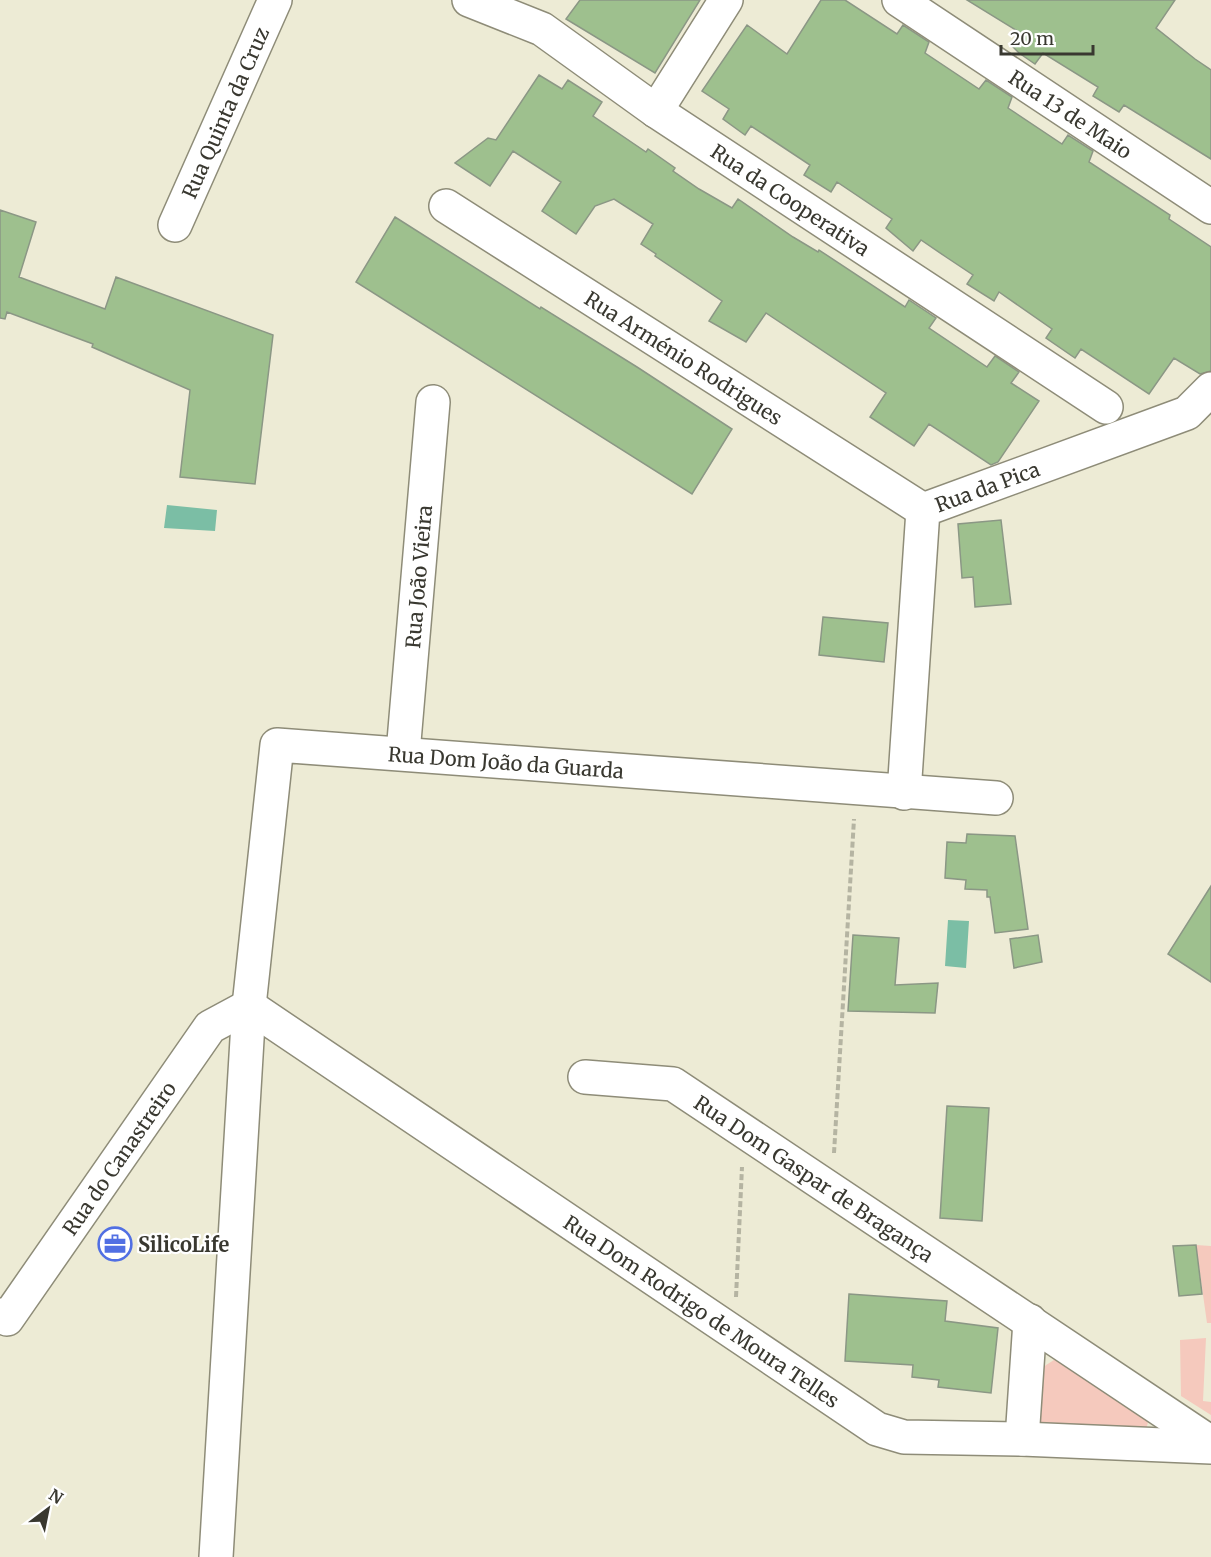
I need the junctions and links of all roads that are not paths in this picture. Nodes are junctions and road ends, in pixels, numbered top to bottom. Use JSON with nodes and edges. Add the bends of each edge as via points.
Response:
{"nodes":[{"id":1,"x":274,"y":0,"type":"edge"},
{"id":2,"x":469,"y":0,"type":"edge"},
{"id":3,"x":726,"y":0,"type":"edge"},
{"id":4,"x":899,"y":0,"type":"edge"},
{"id":5,"x":656,"y":111,"type":"junction"},
{"id":6,"x":446,"y":206,"type":"dead end"},
{"id":7,"x":1211,"y":207,"type":"edge"},
{"id":8,"x":175,"y":225,"type":"dead end"},
{"id":9,"x":1211,"y":389,"type":"edge"},
{"id":10,"x":433,"y":402,"type":"dead end"},
{"id":11,"x":1106,"y":407,"type":"dead end"},
{"id":12,"x":923,"y":510,"type":"junction"},
{"id":13,"x":403,"y":753,"type":"junction"},
{"id":14,"x":904,"y":793,"type":"junction"},
{"id":15,"x":996,"y":798,"type":"dead end"},
{"id":16,"x":249,"y":1006,"type":"junction"},
{"id":17,"x":585,"y":1077,"type":"dead end"},
{"id":18,"x":0,"y":1315,"type":"edge"},
{"id":19,"x":1030,"y":1321,"type":"junction"},
{"id":20,"x":1022,"y":1439,"type":"junction"},
{"id":21,"x":1211,"y":1445,"type":"edge"},
{"id":22,"x":216,"y":1557,"type":"edge"}],
"edges":[{"from":1,"to":8,"type":"street","name":"Rua Quinta da Cruz"},
{"from":2,"to":5,"type":"street","name":"Rua da Cooperativa","via":[[542,29]]},
{"from":3,"to":5,"type":"street"},
{"from":4,"to":7,"type":"street","name":"Rua 13 de Maio"},
{"from":5,"to":11,"type":"street","name":"Rua da Cooperativa"},
{"from":6,"to":12,"type":"street","name":"Rua Arménio Rodrigues"},
{"from":9,"to":12,"type":"street","name":"Rua da Pica","via":[[1187,413]]},
{"from":10,"to":13,"type":"street","name":"Rua João Vieira"},
{"from":12,"to":14,"type":"street","name":"Rua da Pica"},
{"from":13,"to":14,"type":"street","name":"Rua Dom João da Guarda"},
{"from":13,"to":16,"type":"street","name":"Rua Dom João da Guarda","via":[[277,745]]},
{"from":14,"to":15,"type":"street","name":"Rua Dom João da Guarda"},
{"from":16,"to":18,"type":"street","name":"Rua do Canastreiro","via":[[210,1027],[7,1319]]},
{"from":16,"to":20,"type":"street","name":"Rua Dom Rodrigo de Moura Telles","via":[[877,1429],[904,1437]]},
{"from":16,"to":22,"type":"street"},
{"from":17,"to":19,"type":"street","name":"Rua Dom Gaspar de Bragança","via":[[673,1083]]},
{"from":19,"to":20,"type":"street"},
{"from":19,"to":21,"type":"street","name":"Rua Dom Gaspar de Bragança"},
{"from":20,"to":21,"type":"street","name":"Rua Dom Rodrigo de Moura Telles"}]}
